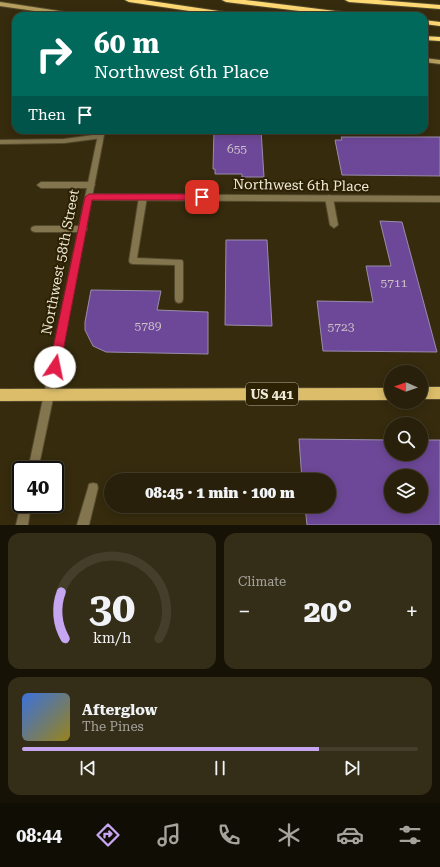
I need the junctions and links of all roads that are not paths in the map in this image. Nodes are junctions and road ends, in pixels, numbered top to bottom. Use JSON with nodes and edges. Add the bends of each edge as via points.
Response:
{"nodes":[{"id":1,"x":129,"y":0,"type":"edge"},
{"id":2,"x":226,"y":0,"type":"edge"},
{"id":3,"x":349,"y":0,"type":"edge"},
{"id":4,"x":0,"y":4,"type":"edge"},
{"id":5,"x":440,"y":7,"type":"edge"},
{"id":6,"x":53,"y":12,"type":"edge"},
{"id":7,"x":212,"y":12,"type":"edge"},
{"id":8,"x":326,"y":12,"type":"edge"},
{"id":9,"x":428,"y":22,"type":"edge"},
{"id":10,"x":440,"y":24,"type":"edge"},
{"id":11,"x":428,"y":38,"type":"edge"},
{"id":12,"x":440,"y":39,"type":"edge"},
{"id":13,"x":428,"y":60,"type":"edge"},
{"id":14,"x":440,"y":62,"type":"edge"},
{"id":15,"x":96,"y":134,"type":"edge"},
{"id":16,"x":101,"y":134,"type":"edge"},
{"id":17,"x":0,"y":142,"type":"edge"},
{"id":18,"x":41,"y":185,"type":"dead end"},
{"id":19,"x":91,"y":185,"type":"junction"},
{"id":20,"x":89,"y":197,"type":"junction"},
{"id":21,"x":144,"y":197,"type":"junction"},
{"id":22,"x":329,"y":198,"type":"junction"},
{"id":23,"x":440,"y":199,"type":"edge"},
{"id":24,"x":334,"y":225,"type":"dead end"},
{"id":25,"x":35,"y":229,"type":"dead end"},
{"id":26,"x":83,"y":229,"type":"junction"},
{"id":27,"x":179,"y":299,"type":"dead end"},
{"id":28,"x":428,"y":393,"type":"edge"},
{"id":29,"x":440,"y":393,"type":"edge"},
{"id":30,"x":49,"y":394,"type":"junction"},
{"id":31,"x":384,"y":394,"type":"edge"},
{"id":32,"x":0,"y":395,"type":"edge"},
{"id":33,"x":35,"y":461,"type":"edge"},
{"id":34,"x":94,"y":488,"type":"dead end"},
{"id":35,"x":24,"y":513,"type":"edge"},
{"id":36,"x":22,"y":525,"type":"edge"},
{"id":37,"x":83,"y":525,"type":"edge"}],
"edges":[{"from":1,"to":7,"type":"highway"},
{"from":2,"to":8,"type":"highway"},
{"from":3,"to":5,"type":"highway"},
{"from":4,"to":6,"type":"main road"},
{"from":9,"to":10,"type":"highway"},
{"from":11,"to":12,"type":"highway"},
{"from":13,"to":14,"type":"main road"},
{"from":15,"to":17,"type":"street","via":[[64,141]]},
{"from":16,"to":19,"type":"street","name":"Northwest 58th Street"},
{"from":18,"to":19,"type":"street"},
{"from":19,"to":20,"type":"street","name":"Northwest 58th Street"},
{"from":20,"to":21,"type":"street","name":"Northwest 6th Place"},
{"from":20,"to":26,"type":"street","name":"Northwest 58th Street"},
{"from":21,"to":22,"type":"street","name":"Northwest 6th Place"},
{"from":21,"to":27,"type":"street","via":[[133,261],[179,262]]},
{"from":22,"to":23,"type":"street","name":"Northwest 6th Place"},
{"from":22,"to":24,"type":"street"},
{"from":25,"to":26,"type":"street"},
{"from":26,"to":30,"type":"street","name":"Northwest 58th Street"},
{"from":28,"to":29,"type":"main road"},
{"from":30,"to":31,"type":"main road","number":"US 441"},
{"from":30,"to":32,"type":"main road","number":"US 441"},
{"from":30,"to":33,"type":"street","name":"Northwest 58th Street"},
{"from":34,"to":37,"type":"street"},
{"from":35,"to":36,"type":"street"}]}
